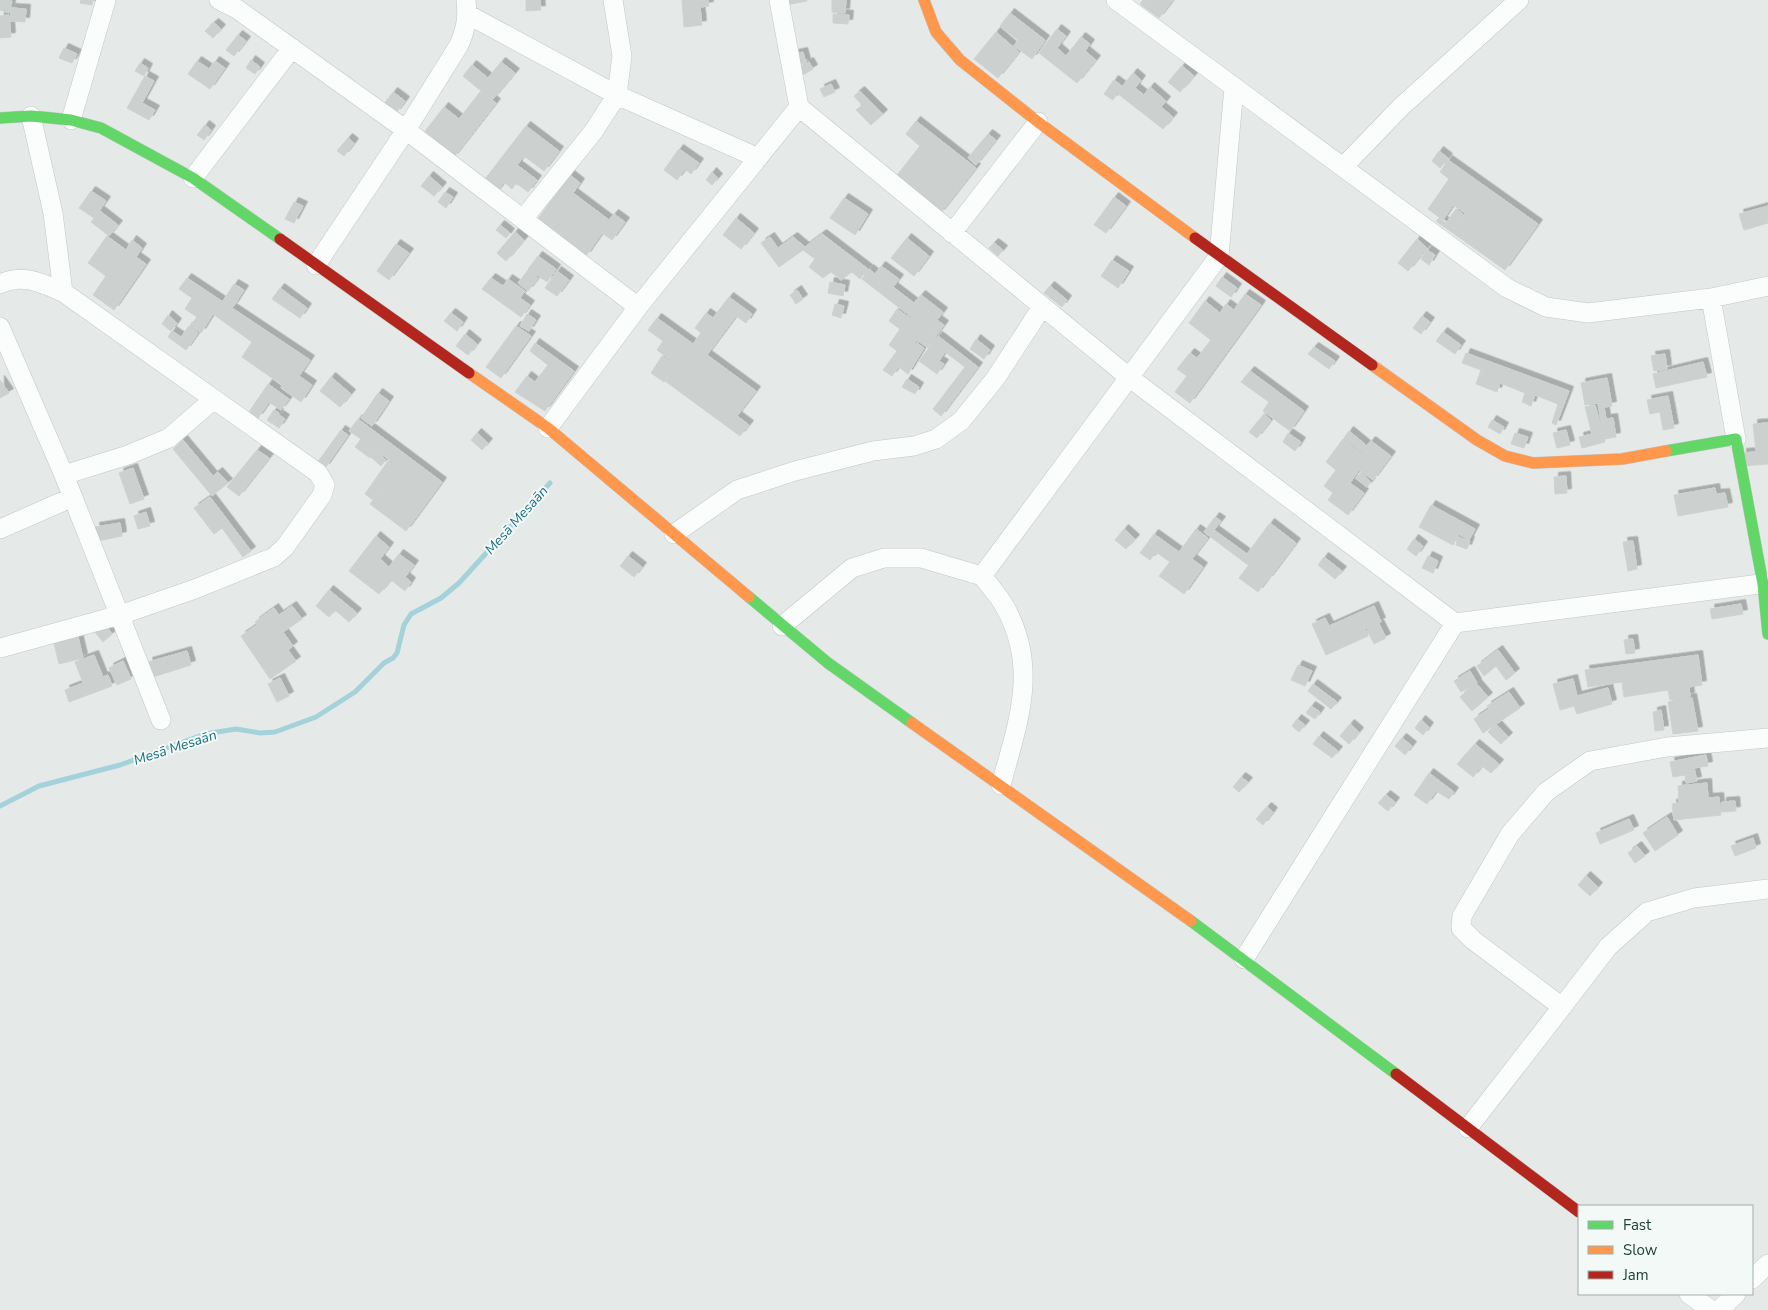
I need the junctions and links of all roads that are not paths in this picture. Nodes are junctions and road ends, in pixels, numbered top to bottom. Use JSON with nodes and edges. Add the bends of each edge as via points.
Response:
{"nodes":[{"id":1,"x":106,"y":0,"type":"edge"},
{"id":2,"x":219,"y":0,"type":"edge"},
{"id":3,"x":613,"y":0,"type":"edge"},
{"id":4,"x":779,"y":0,"type":"edge"},
{"id":5,"x":924,"y":0,"type":"edge"},
{"id":6,"x":1116,"y":0,"type":"edge"},
{"id":7,"x":1519,"y":0,"type":"edge"},
{"id":8,"x":467,"y":7,"type":"edge"},
{"id":9,"x":292,"y":48,"type":"junction"},
{"id":10,"x":1234,"y":87,"type":"junction"},
{"id":11,"x":616,"y":95,"type":"junction"},
{"id":12,"x":799,"y":107,"type":"junction"},
{"id":13,"x":31,"y":116,"type":"junction"},
{"id":14,"x":0,"y":118,"type":"edge"},
{"id":15,"x":71,"y":120,"type":"junction"},
{"id":16,"x":1038,"y":122,"type":"junction"},
{"id":17,"x":406,"y":130,"type":"junction"},
{"id":18,"x":758,"y":158,"type":"junction"},
{"id":19,"x":1343,"y":167,"type":"junction"},
{"id":20,"x":193,"y":178,"type":"junction"},
{"id":21,"x":523,"y":219,"type":"junction"},
{"id":22,"x":952,"y":233,"type":"junction"},
{"id":23,"x":1219,"y":256,"type":"junction"},
{"id":24,"x":316,"y":265,"type":"junction"},
{"id":25,"x":0,"y":284,"type":"edge"},
{"id":26,"x":1768,"y":286,"type":"edge"},
{"id":27,"x":63,"y":292,"type":"junction"},
{"id":28,"x":1711,"y":298,"type":"junction"},
{"id":29,"x":638,"y":307,"type":"junction"},
{"id":30,"x":1042,"y":307,"type":"junction"},
{"id":31,"x":0,"y":327,"type":"edge"},
{"id":32,"x":1130,"y":378,"type":"junction"},
{"id":33,"x":214,"y":399,"type":"junction"},
{"id":34,"x":548,"y":428,"type":"junction"},
{"id":35,"x":1736,"y":439,"type":"junction"},
{"id":36,"x":64,"y":475,"type":"junction"},
{"id":37,"x":73,"y":497,"type":"junction"},
{"id":38,"x":0,"y":530,"type":"edge"},
{"id":39,"x":674,"y":534,"type":"junction"},
{"id":40,"x":982,"y":576,"type":"junction"},
{"id":41,"x":1765,"y":584,"type":"edge"},
{"id":42,"x":120,"y":615,"type":"junction"},
{"id":43,"x":1455,"y":623,"type":"junction"},
{"id":44,"x":782,"y":626,"type":"junction"},
{"id":45,"x":1768,"y":634,"type":"edge"},
{"id":46,"x":0,"y":648,"type":"edge"},
{"id":47,"x":161,"y":720,"type":"dead end"},
{"id":48,"x":1768,"y":738,"type":"edge"},
{"id":49,"x":1001,"y":785,"type":"junction"},
{"id":50,"x":1768,"y":889,"type":"edge"},
{"id":51,"x":1244,"y":959,"type":"junction"},
{"id":52,"x":1562,"y":1007,"type":"junction"},
{"id":53,"x":1468,"y":1128,"type":"junction"},
{"id":54,"x":1578,"y":1211,"type":"edge"},
{"id":55,"x":1768,"y":1264,"type":"edge"},
{"id":56,"x":1753,"y":1278,"type":"edge"},
{"id":57,"x":1690,"y":1295,"type":"edge"},
{"id":58,"x":1735,"y":1295,"type":"edge"},
{"id":59,"x":1711,"y":1310,"type":"edge"},
{"id":60,"x":1719,"y":1310,"type":"edge"}],
"edges":[{"from":1,"to":15,"type":"street"},
{"from":2,"to":9,"type":"street"},
{"from":3,"to":11,"type":"street","via":[[622,56]]},
{"from":4,"to":12,"type":"street"},
{"from":5,"to":16,"type":"street","via":[[936,32],[960,60]]},
{"from":6,"to":10,"type":"street"},
{"from":7,"to":19,"type":"street","via":[[1401,107]]},
{"from":8,"to":11,"type":"street"},
{"from":8,"to":17,"type":"street","via":[[465,31],[459,45]]},
{"from":9,"to":17,"type":"street"},
{"from":9,"to":20,"type":"street"},
{"from":10,"to":19,"type":"street"},
{"from":10,"to":23,"type":"street"},
{"from":11,"to":18,"type":"street"},
{"from":11,"to":21,"type":"street","via":[[593,132]]},
{"from":12,"to":18,"type":"street"},
{"from":12,"to":22,"type":"street"},
{"from":13,"to":14,"type":"street"},
{"from":13,"to":15,"type":"street"},
{"from":13,"to":27,"type":"street","via":[[53,213]]},
{"from":15,"to":20,"type":"street","via":[[101,128]]},
{"from":16,"to":22,"type":"street"},
{"from":16,"to":23,"type":"street"},
{"from":17,"to":21,"type":"street"},
{"from":17,"to":24,"type":"street"},
{"from":18,"to":29,"type":"street"},
{"from":19,"to":28,"type":"street","via":[[1507,288],[1546,307],[1588,313]]},
{"from":20,"to":24,"type":"street"},
{"from":21,"to":29,"type":"street"},
{"from":22,"to":30,"type":"street"},
{"from":23,"to":32,"type":"street"},
{"from":23,"to":35,"type":"street","via":[[1477,440],[1506,456],[1533,463],[1622,459]]},
{"from":24,"to":34,"type":"street"},
{"from":25,"to":27,"type":"street","via":[[30,278]]},
{"from":26,"to":28,"type":"street"},
{"from":27,"to":33,"type":"street"},
{"from":28,"to":35,"type":"street"},
{"from":29,"to":34,"type":"street"},
{"from":30,"to":32,"type":"street"},
{"from":30,"to":39,"type":"street","via":[[995,379],[961,421],[936,439],[914,446],[873,450],[736,490]]},
{"from":31,"to":36,"type":"street"},
{"from":32,"to":40,"type":"street"},
{"from":32,"to":43,"type":"street"},
{"from":33,"to":36,"type":"street","via":[[169,438]]},
{"from":33,"to":42,"type":"street","via":[[318,473],[325,485],[322,495],[274,557]]},
{"from":34,"to":39,"type":"street"},
{"from":35,"to":41,"type":"street"},
{"from":36,"to":37,"type":"street"},
{"from":37,"to":38,"type":"street"},
{"from":37,"to":42,"type":"street"},
{"from":39,"to":44,"type":"street"},
{"from":40,"to":44,"type":"street","via":[[920,558],[884,558],[852,568]]},
{"from":40,"to":49,"type":"street","via":[[1005,607],[1023,651],[1024,684]]},
{"from":41,"to":43,"type":"street"},
{"from":41,"to":45,"type":"street"},
{"from":42,"to":46,"type":"street"},
{"from":42,"to":47,"type":"street"},
{"from":43,"to":51,"type":"street"},
{"from":44,"to":49,"type":"street","via":[[828,663]]},
{"from":48,"to":52,"type":"street","via":[[1667,747],[1590,761],[1546,792],[1510,834],[1462,916],[1460,928]]},
{"from":49,"to":51,"type":"street"},
{"from":50,"to":52,"type":"street","via":[[1694,898],[1647,912],[1608,947]]},
{"from":51,"to":53,"type":"street"},
{"from":52,"to":53,"type":"street"},
{"from":53,"to":54,"type":"street"},
{"from":55,"to":56,"type":"street"},
{"from":57,"to":59,"type":"street"},
{"from":58,"to":60,"type":"street"}]}
